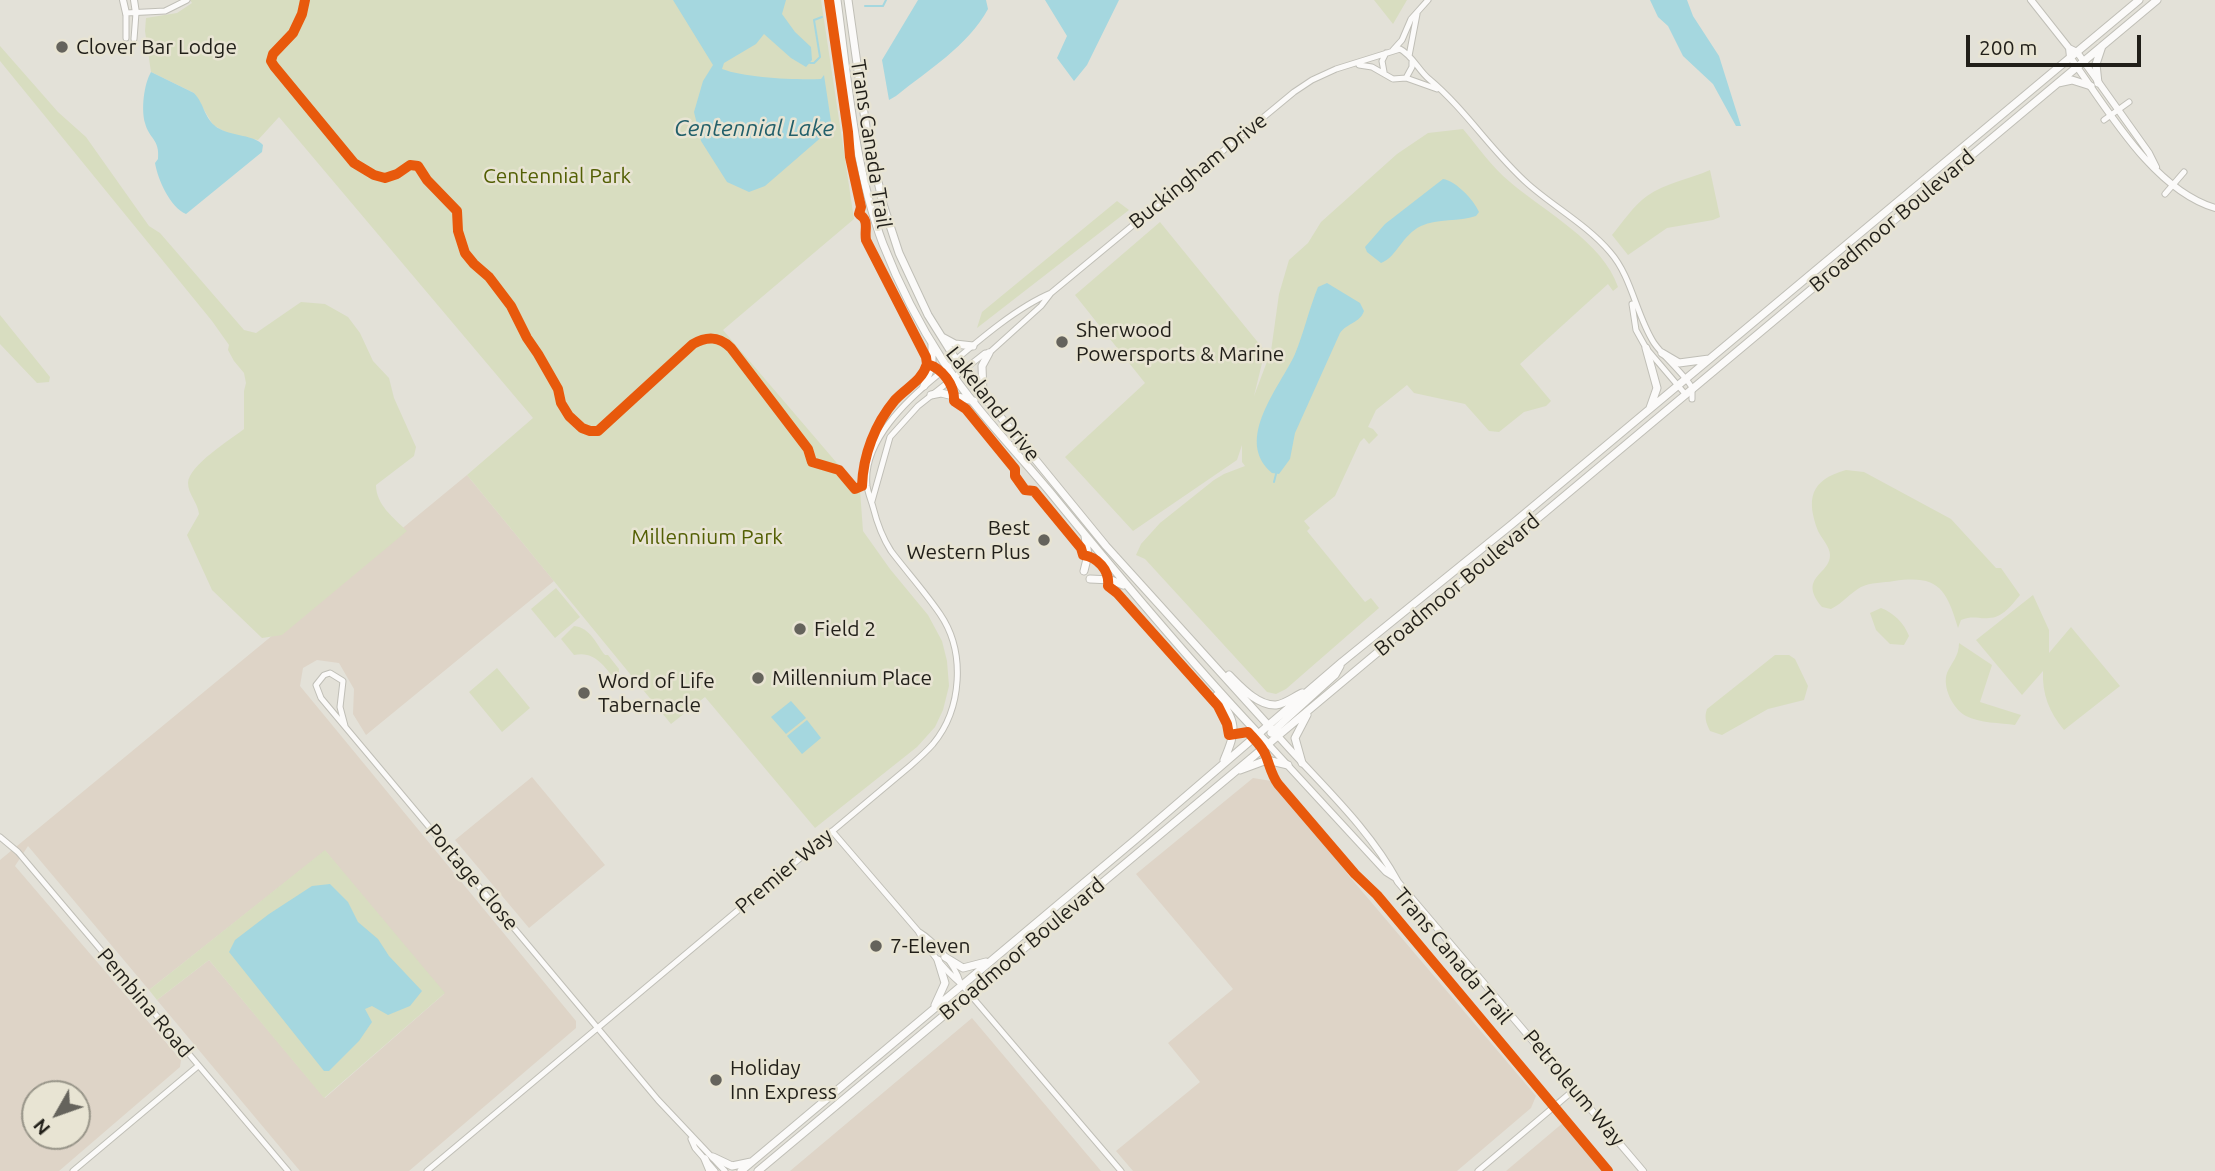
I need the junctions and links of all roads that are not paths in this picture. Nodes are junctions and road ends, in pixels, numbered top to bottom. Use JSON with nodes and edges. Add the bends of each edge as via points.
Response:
{"nodes":[{"id":1,"x":123,"y":0,"type":"edge"},
{"id":2,"x":134,"y":0,"type":"edge"},
{"id":3,"x":187,"y":0,"type":"edge"},
{"id":4,"x":837,"y":0,"type":"edge"},
{"id":5,"x":848,"y":0,"type":"edge"},
{"id":6,"x":1428,"y":0,"type":"edge"},
{"id":7,"x":2031,"y":0,"type":"edge"},
{"id":8,"x":2139,"y":0,"type":"edge"},
{"id":9,"x":2157,"y":0,"type":"edge"},
{"id":10,"x":126,"y":13,"type":"junction"},
{"id":11,"x":136,"y":13,"type":"junction"},
{"id":12,"x":1417,"y":14,"type":"junction"},
{"id":13,"x":126,"y":38,"type":"dead end"},
{"id":14,"x":134,"y":39,"type":"dead end"},
{"id":15,"x":2103,"y":45,"type":"junction"},
{"id":16,"x":2073,"y":50,"type":"junction"},
{"id":17,"x":1390,"y":52,"type":"junction"},
{"id":18,"x":2070,"y":57,"type":"junction"},
{"id":19,"x":1410,"y":59,"type":"junction"},
{"id":20,"x":1355,"y":64,"type":"junction"},
{"id":21,"x":2079,"y":64,"type":"junction"},
{"id":22,"x":1384,"y":72,"type":"junction"},
{"id":23,"x":1406,"y":78,"type":"junction"},
{"id":24,"x":2057,"y":83,"type":"junction"},
{"id":25,"x":2095,"y":84,"type":"junction"},
{"id":26,"x":1444,"y":91,"type":"junction"},
{"id":27,"x":2129,"y":102,"type":"dead end"},
{"id":28,"x":2118,"y":110,"type":"junction"},
{"id":29,"x":2111,"y":115,"type":"junction"},
{"id":30,"x":2104,"y":120,"type":"dead end"},
{"id":31,"x":2159,"y":172,"type":"junction"},
{"id":32,"x":2184,"y":172,"type":"dead end"},
{"id":33,"x":2173,"y":184,"type":"junction"},
{"id":34,"x":2165,"y":194,"type":"dead end"},
{"id":35,"x":2215,"y":208,"type":"edge"},
{"id":36,"x":1051,"y":293,"type":"junction"},
{"id":37,"x":1630,"y":294,"type":"junction"},
{"id":38,"x":941,"y":337,"type":"junction"},
{"id":39,"x":932,"y":342,"type":"junction"},
{"id":40,"x":973,"y":346,"type":"junction"},
{"id":41,"x":1646,"y":348,"type":"junction"},
{"id":42,"x":989,"y":353,"type":"junction"},
{"id":43,"x":1662,"y":353,"type":"junction"},
{"id":44,"x":1710,"y":359,"type":"junction"},
{"id":45,"x":955,"y":360,"type":"junction"},
{"id":46,"x":947,"y":367,"type":"junction"},
{"id":47,"x":963,"y":371,"type":"junction"},
{"id":48,"x":955,"y":377,"type":"junction"},
{"id":49,"x":1685,"y":380,"type":"junction"},
{"id":50,"x":924,"y":386,"type":"junction"},
{"id":51,"x":1677,"y":386,"type":"junction"},
{"id":52,"x":1692,"y":388,"type":"junction"},
{"id":53,"x":983,"y":394,"type":"junction"},
{"id":54,"x":931,"y":395,"type":"junction"},
{"id":55,"x":1685,"y":395,"type":"junction"},
{"id":56,"x":974,"y":401,"type":"junction"},
{"id":57,"x":1650,"y":410,"type":"junction"},
{"id":58,"x":872,"y":502,"type":"junction"},
{"id":59,"x":1085,"y":535,"type":"junction"},
{"id":60,"x":1084,"y":571,"type":"dead end"},
{"id":61,"x":1090,"y":579,"type":"dead end"},
{"id":62,"x":1126,"y":586,"type":"junction"},
{"id":63,"x":1190,"y":640,"type":"junction"},
{"id":64,"x":1342,"y":662,"type":"junction"},
{"id":65,"x":1199,"y":669,"type":"junction"},
{"id":66,"x":1309,"y":690,"type":"junction"},
{"id":67,"x":1313,"y":706,"type":"junction"},
{"id":68,"x":345,"y":726,"type":"junction"},
{"id":69,"x":1273,"y":731,"type":"junction"},
{"id":70,"x":1258,"y":734,"type":"junction"},
{"id":71,"x":1268,"y":744,"type":"junction"},
{"id":72,"x":1223,"y":763,"type":"junction"},
{"id":73,"x":1302,"y":763,"type":"junction"},
{"id":74,"x":1288,"y":765,"type":"junction"},
{"id":75,"x":1230,"y":775,"type":"junction"},
{"id":76,"x":832,"y":831,"type":"junction"},
{"id":77,"x":0,"y":837,"type":"edge"},
{"id":78,"x":1395,"y":878,"type":"junction"},
{"id":79,"x":942,"y":959,"type":"junction"},
{"id":80,"x":990,"y":961,"type":"junction"},
{"id":81,"x":961,"y":983,"type":"junction"},
{"id":82,"x":970,"y":993,"type":"junction"},
{"id":83,"x":933,"y":1010,"type":"junction"},
{"id":84,"x":598,"y":1027,"type":"junction"},
{"id":85,"x":198,"y":1066,"type":"junction"},
{"id":86,"x":1575,"y":1089,"type":"junction"},
{"id":87,"x":690,"y":1136,"type":"junction"},
{"id":88,"x":713,"y":1157,"type":"junction"},
{"id":89,"x":705,"y":1159,"type":"joint"},
{"id":90,"x":751,"y":1162,"type":"junction"},
{"id":91,"x":73,"y":1171,"type":"edge"},
{"id":92,"x":288,"y":1171,"type":"edge"},
{"id":93,"x":426,"y":1171,"type":"edge"},
{"id":94,"x":712,"y":1171,"type":"edge"},
{"id":95,"x":725,"y":1171,"type":"edge"},
{"id":96,"x":741,"y":1171,"type":"edge"},
{"id":97,"x":758,"y":1171,"type":"edge"},
{"id":98,"x":1121,"y":1171,"type":"edge"},
{"id":99,"x":1478,"y":1171,"type":"edge"},
{"id":100,"x":1643,"y":1171,"type":"edge"}],
"edges":[{"from":1,"to":10,"type":"street"},
{"from":2,"to":11,"type":"street"},
{"from":3,"to":11,"type":"street","via":[[165,11]]},
{"from":4,"to":39,"type":"main road","name":"Lakeland Drive","via":[[862,167],[878,228],[909,304]]},
{"from":5,"to":38,"type":"main road","name":"Lakeland Drive","via":[[866,127],[889,226]]},
{"from":6,"to":12,"type":"street"},
{"from":7,"to":16,"type":"street"},
{"from":8,"to":16,"type":"main road","name":"Broadmoor Boulevard"},
{"from":9,"to":15,"type":"main road","name":"Broadmoor Boulevard"},
{"from":10,"to":11,"type":"street"},
{"from":10,"to":13,"type":"street"},
{"from":11,"to":14,"type":"street"},
{"from":12,"to":17,"type":"street"},
{"from":12,"to":19,"type":"street"},
{"from":15,"to":21,"type":"main road","name":"Broadmoor Boulevard"},
{"from":15,"to":25,"type":"main road"},
{"from":16,"to":18,"type":"main road","name":"Broadmoor Boulevard"},
{"from":16,"to":21,"type":"street"},
{"from":17,"to":19,"type":"street","via":[[1402,50]]},
{"from":17,"to":20,"type":"street","name":"Buckingham Drive"},
{"from":17,"to":22,"type":"street","via":[[1382,61]]},
{"from":18,"to":21,"type":"street"},
{"from":18,"to":44,"type":"main road","name":"Broadmoor Boulevard"},
{"from":19,"to":23,"type":"street","via":[[1412,67]]},
{"from":19,"to":26,"type":"street"},
{"from":20,"to":22,"type":"street"},
{"from":20,"to":36,"type":"street","name":"Buckingham Drive","via":[[1294,92]]},
{"from":21,"to":24,"type":"main road","name":"Broadmoor Boulevard"},
{"from":21,"to":25,"type":"street"},
{"from":22,"to":23,"type":"street","via":[[1393,79]]},
{"from":23,"to":26,"type":"street"},
{"from":24,"to":25,"type":"main road"},
{"from":24,"to":52,"type":"main road","name":"Broadmoor Boulevard"},
{"from":25,"to":28,"type":"street"},
{"from":25,"to":29,"type":"street"},
{"from":26,"to":37,"type":"street","via":[[1512,168],[1601,242],[1618,265]]},
{"from":27,"to":28,"type":"street"},
{"from":28,"to":29,"type":"street"},
{"from":28,"to":31,"type":"street"},
{"from":29,"to":30,"type":"street"},
{"from":29,"to":31,"type":"street","via":[[2132,146]]},
{"from":31,"to":33,"type":"street"},
{"from":32,"to":33,"type":"street"},
{"from":33,"to":34,"type":"street"},
{"from":33,"to":35,"type":"street"},
{"from":36,"to":40,"type":"street","name":"Buckingham Drive"},
{"from":36,"to":42,"type":"street","name":"Buckingham Drive"},
{"from":37,"to":41,"type":"street","via":[[1636,331]]},
{"from":37,"to":43,"type":"street"},
{"from":38,"to":40,"type":"main road"},
{"from":38,"to":45,"type":"main road","name":"Lakeland Drive"},
{"from":39,"to":46,"type":"main road","name":"Lakeland Drive"},
{"from":39,"to":50,"type":"main road","via":[[932,365]]},
{"from":40,"to":45,"type":"street","name":"Buckingham Drive"},
{"from":41,"to":51,"type":"street"},
{"from":41,"to":57,"type":"main road","via":[[1657,388]]},
{"from":42,"to":47,"type":"street","name":"Buckingham Drive"},
{"from":42,"to":53,"type":"main road","via":[[982,366]]},
{"from":43,"to":44,"type":"main road","via":[[1679,363]]},
{"from":43,"to":49,"type":"street"},
{"from":44,"to":49,"type":"main road","name":"Broadmoor Boulevard"},
{"from":45,"to":46,"type":"street","name":"Premier Way"},
{"from":45,"to":47,"type":"main road","name":"Lakeland Drive"},
{"from":46,"to":48,"type":"main road","name":"Lakeland Drive"},
{"from":46,"to":50,"type":"street","name":"Premier Way"},
{"from":47,"to":48,"type":"street"},
{"from":47,"to":53,"type":"main road","name":"Lakeland Drive"},
{"from":48,"to":54,"type":"street"},
{"from":48,"to":56,"type":"main road","name":"Lakeland Drive"},
{"from":49,"to":51,"type":"main road","name":"Broadmoor Boulevard"},
{"from":49,"to":52,"type":"street"},
{"from":50,"to":58,"type":"street","name":"Premier Way","via":[[899,409],[869,462],[867,486]]},
{"from":51,"to":55,"type":"street"},
{"from":51,"to":57,"type":"main road","name":"Broadmoor Boulevard"},
{"from":52,"to":55,"type":"main road","name":"Broadmoor Boulevard"},
{"from":53,"to":63,"type":"main road","name":"Lakeland Drive","via":[[1106,546]]},
{"from":54,"to":56,"type":"main road"},
{"from":54,"to":58,"type":"street","via":[[890,437]]},
{"from":55,"to":67,"type":"main road","name":"Broadmoor Boulevard"},
{"from":56,"to":59,"type":"main road","name":"Lakeland Drive"},
{"from":57,"to":64,"type":"main road","name":"Broadmoor Boulevard"},
{"from":58,"to":76,"type":"street","name":"Premier Way","via":[[878,528],[890,549],[947,626],[958,677],[950,714],[934,743]]},
{"from":59,"to":60,"type":"main road","via":[[1088,555]]},
{"from":59,"to":62,"type":"main road","name":"Lakeland Drive"},
{"from":61,"to":62,"type":"main road"},
{"from":62,"to":65,"type":"main road","name":"Lakeland Drive"},
{"from":63,"to":66,"type":"main road","via":[[1258,700],[1276,705]]},
{"from":63,"to":69,"type":"main road","name":"Lakeland Drive"},
{"from":64,"to":66,"type":"main road","name":"Broadmoor Boulevard"},
{"from":64,"to":69,"type":"main road","via":[[1335,675]]},
{"from":65,"to":70,"type":"main road","name":"Lakeland Drive"},
{"from":65,"to":72,"type":"main road","via":[[1233,720],[1234,735]]},
{"from":66,"to":69,"type":"main road","name":"Broadmoor Boulevard"},
{"from":67,"to":69,"type":"main road","name":"Broadmoor Boulevard"},
{"from":67,"to":73,"type":"main road","via":[[1296,733]]},
{"from":68,"to":68,"type":"street","name":"Portage Close","via":[[340,707],[343,681],[330,673],[324,675],[316,685],[318,692]]},
{"from":68,"to":84,"type":"street","name":"Portage Close"},
{"from":69,"to":70,"type":"main road","name":"Broadmoor Boulevard"},
{"from":69,"to":71,"type":"main road","name":"Broadmoor Boulevard"},
{"from":69,"to":73,"type":"street","name":"Petroleum Way"},
{"from":70,"to":71,"type":"main road","name":"Lakeland Drive"},
{"from":70,"to":72,"type":"main road","name":"Broadmoor Boulevard"},
{"from":71,"to":74,"type":"street","name":"Petroleum Way"},
{"from":71,"to":75,"type":"main road","name":"Broadmoor Boulevard"},
{"from":72,"to":80,"type":"main road","name":"Broadmoor Boulevard"},
{"from":73,"to":78,"type":"street","name":"Petroleum Way","via":[[1383,855]]},
{"from":74,"to":75,"type":"main road","via":[[1268,760]]},
{"from":74,"to":78,"type":"street","name":"Petroleum Way"},
{"from":75,"to":82,"type":"main road","name":"Broadmoor Boulevard"},
{"from":76,"to":79,"type":"street","via":[[925,945]]},
{"from":76,"to":84,"type":"street","name":"Premier Way"},
{"from":77,"to":85,"type":"street","name":"Pembina Road","via":[[18,852]]},
{"from":78,"to":86,"type":"street","name":"Petroleum Way"},
{"from":79,"to":80,"type":"main road","via":[[964,968]]},
{"from":79,"to":81,"type":"street","via":[[950,975]]},
{"from":79,"to":83,"type":"main road","via":[[946,983]]},
{"from":80,"to":81,"type":"main road","name":"Broadmoor Boulevard"},
{"from":81,"to":82,"type":"street"},
{"from":81,"to":83,"type":"main road","name":"Broadmoor Boulevard"},
{"from":82,"to":97,"type":"main road","name":"Broadmoor Boulevard"},
{"from":82,"to":98,"type":"street"},
{"from":83,"to":90,"type":"main road","name":"Broadmoor Boulevard"},
{"from":84,"to":87,"type":"street","name":"Portage Close"},
{"from":84,"to":93,"type":"street","name":"Premier Way"},
{"from":85,"to":91,"type":"street"},
{"from":85,"to":92,"type":"street","name":"Pembina Road"},
{"from":86,"to":99,"type":"street"},
{"from":86,"to":100,"type":"street","name":"Petroleum Way"},
{"from":87,"to":88,"type":"street"},
{"from":87,"to":89,"type":"street"},
{"from":88,"to":90,"type":"main road","via":[[732,1166]]},
{"from":88,"to":95,"type":"street"},
{"from":89,"to":94,"type":"main road"},
{"from":90,"to":96,"type":"main road","name":"Broadmoor Boulevard"}]}
